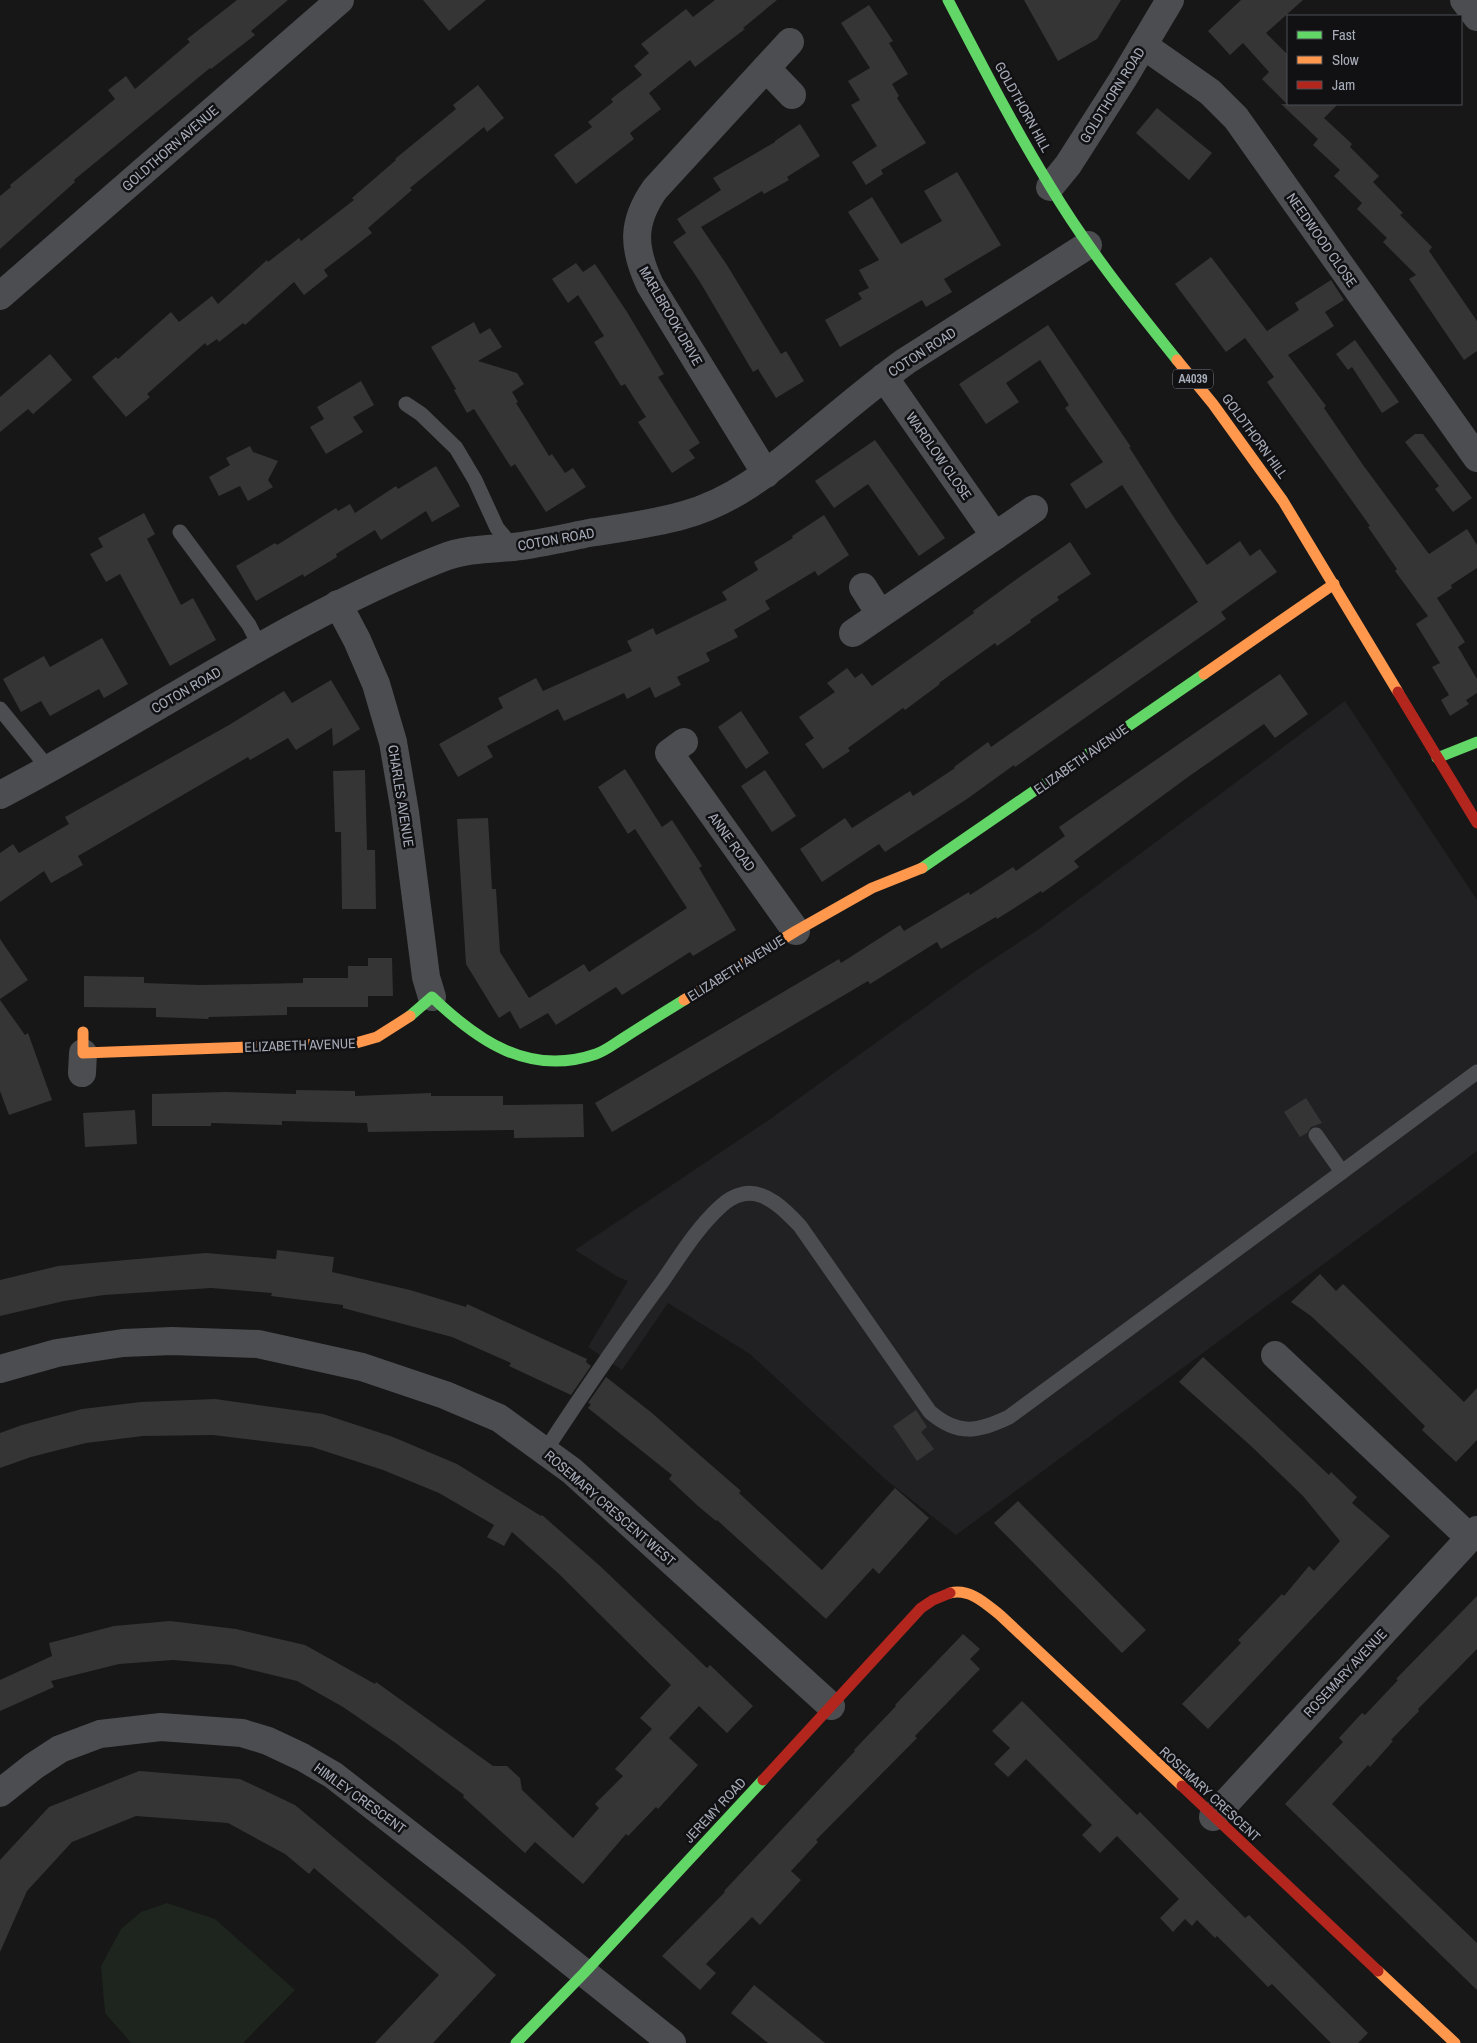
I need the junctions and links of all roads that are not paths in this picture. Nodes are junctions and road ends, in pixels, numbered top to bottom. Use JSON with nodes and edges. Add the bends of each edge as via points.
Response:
{"nodes":[{"id":1,"x":340,"y":0,"type":"edge"},
{"id":2,"x":948,"y":0,"type":"edge"},
{"id":3,"x":1170,"y":0,"type":"edge"},
{"id":4,"x":1464,"y":0,"type":"edge"},
{"id":5,"x":1477,"y":17,"type":"edge"},
{"id":6,"x":790,"y":42,"type":"dead end"},
{"id":7,"x":1143,"y":45,"type":"junction"},
{"id":8,"x":766,"y":68,"type":"junction"},
{"id":9,"x":792,"y":95,"type":"dead end"},
{"id":10,"x":1050,"y":187,"type":"junction"},
{"id":11,"x":1088,"y":245,"type":"junction"},
{"id":12,"x":0,"y":296,"type":"edge"},
{"id":13,"x":884,"y":377,"type":"junction"},
{"id":14,"x":406,"y":404,"type":"dead end"},
{"id":15,"x":1477,"y":458,"type":"edge"},
{"id":16,"x":766,"y":474,"type":"junction"},
{"id":17,"x":1034,"y":509,"type":"dead end"},
{"id":18,"x":180,"y":532,"type":"dead end"},
{"id":19,"x":994,"y":536,"type":"junction"},
{"id":20,"x":513,"y":547,"type":"junction"},
{"id":21,"x":1334,"y":584,"type":"junction"},
{"id":22,"x":863,"y":588,"type":"dead end"},
{"id":23,"x":338,"y":604,"type":"junction"},
{"id":24,"x":880,"y":614,"type":"junction"},
{"id":25,"x":853,"y":633,"type":"dead end"},
{"id":26,"x":260,"y":647,"type":"junction"},
{"id":27,"x":0,"y":709,"type":"edge"},
{"id":28,"x":1477,"y":742,"type":"edge"},
{"id":29,"x":669,"y":753,"type":"dead end"},
{"id":30,"x":1437,"y":758,"type":"junction"},
{"id":31,"x":49,"y":769,"type":"junction"},
{"id":32,"x":0,"y":794,"type":"edge"},
{"id":33,"x":1477,"y":823,"type":"edge"},
{"id":34,"x":796,"y":931,"type":"junction"},
{"id":35,"x":432,"y":997,"type":"junction"},
{"id":36,"x":82,"y":1053,"type":"dead end"},
{"id":37,"x":1477,"y":1072,"type":"edge"},
{"id":38,"x":1316,"y":1135,"type":"dead end"},
{"id":39,"x":1342,"y":1172,"type":"junction"},
{"id":40,"x":1275,"y":1355,"type":"dead end"},
{"id":41,"x":0,"y":1368,"type":"edge"},
{"id":42,"x":545,"y":1451,"type":"junction"},
{"id":43,"x":1473,"y":1534,"type":"edge"},
{"id":44,"x":936,"y":1598,"type":"joint"},
{"id":45,"x":831,"y":1706,"type":"junction"},
{"id":46,"x":0,"y":1793,"type":"edge"},
{"id":47,"x":1212,"y":1817,"type":"junction"},
{"id":48,"x":584,"y":1973,"type":"junction"},
{"id":49,"x":516,"y":2043,"type":"edge"},
{"id":50,"x":672,"y":2043,"type":"edge"},
{"id":51,"x":1455,"y":2043,"type":"edge"}],
"edges":[{"from":1,"to":12,"type":"street","name":"GOLDTHORN AVENUE"},
{"from":2,"to":10,"type":"street","name":"GOLDTHORN HILL","number":"A4039"},
{"from":3,"to":7,"type":"street","name":"GOLDTHORN ROAD"},
{"from":4,"to":5,"type":"street"},
{"from":6,"to":8,"type":"street","name":"MARLBROOK DRIVE"},
{"from":7,"to":10,"type":"street","name":"GOLDTHORN ROAD","via":[[1068,165]]},
{"from":7,"to":15,"type":"street","name":"NEEDWOOD CLOSE","via":[[1210,92],[1236,118]]},
{"from":8,"to":9,"type":"street"},
{"from":8,"to":16,"type":"street","name":"MARLBROOK DRIVE","via":[[655,189],[638,222],[636,243],[640,265],[650,285]]},
{"from":10,"to":11,"type":"street","name":"GOLDTHORN HILL","number":"A4039"},
{"from":11,"to":13,"type":"street","name":"COTON ROAD"},
{"from":11,"to":21,"type":"street","name":"GOLDTHORN HILL","number":"A4039","via":[[1249,452]]},
{"from":13,"to":16,"type":"street","name":"COTON ROAD"},
{"from":13,"to":19,"type":"street","name":"WARDLOW CLOSE"},
{"from":14,"to":20,"type":"lane","via":[[456,448],[497,528]]},
{"from":16,"to":20,"type":"street","name":"COTON ROAD","via":[[712,506],[685,515]]},
{"from":17,"to":19,"type":"street"},
{"from":18,"to":26,"type":"lane","via":[[249,625]]},
{"from":19,"to":24,"type":"street"},
{"from":20,"to":23,"type":"street","name":"COTON ROAD","via":[[487,547],[445,556]]},
{"from":21,"to":30,"type":"street","name":"GOLDTHORN HILL","number":"A4039"},
{"from":21,"to":34,"type":"street","name":"ELIZABETH AVENUE","via":[[921,870],[872,888]]},
{"from":22,"to":24,"type":"street"},
{"from":23,"to":26,"type":"street","name":"COTON ROAD"},
{"from":23,"to":35,"type":"street","name":"CHARLES AVENUE","via":[[376,684],[393,742],[426,977]]},
{"from":24,"to":25,"type":"street"},
{"from":26,"to":31,"type":"street","name":"COTON ROAD"},
{"from":27,"to":31,"type":"lane"},
{"from":28,"to":30,"type":"street"},
{"from":29,"to":34,"type":"street","name":"ANNE ROAD"},
{"from":30,"to":33,"type":"street","name":"GOLDTHORN HILL","number":"A4039"},
{"from":31,"to":32,"type":"street","name":"COTON ROAD"},
{"from":34,"to":35,"type":"street","name":"ELIZABETH AVENUE","via":[[597,1054],[581,1059],[532,1060],[511,1054],[476,1036]]},
{"from":35,"to":36,"type":"street","name":"ELIZABETH AVENUE","via":[[408,1019],[369,1041],[356,1044]]},
{"from":37,"to":39,"type":"lane"},
{"from":38,"to":39,"type":"lane"},
{"from":39,"to":42,"type":"lane","via":[[1009,1418],[976,1429],[944,1424],[930,1412],[788,1212],[760,1195],[744,1194],[729,1199],[692,1239]]},
{"from":40,"to":43,"type":"street"},
{"from":41,"to":42,"type":"street","name":"ROSEMARY CRESCENT WEST","via":[[57,1353],[123,1343],[258,1344],[362,1367],[446,1395],[499,1418]]},
{"from":42,"to":45,"type":"street","name":"ROSEMARY CRESCENT WEST","via":[[572,1470]]},
{"from":43,"to":47,"type":"street","name":"ROSEMARY AVENUE"},
{"from":44,"to":45,"type":"street","name":"JEREMY ROAD","via":[[922,1608]]},
{"from":44,"to":47,"type":"street","name":"ROSEMARY CRESCENT","via":[[958,1591],[980,1598]]},
{"from":45,"to":48,"type":"street","name":"JEREMY ROAD"},
{"from":46,"to":48,"type":"street","name":"HIMLEY CRESCENT","via":[[60,1749],[100,1734],[161,1727],[224,1731],[268,1740],[333,1775]]},
{"from":47,"to":51,"type":"street","name":"ROSEMARY CRESCENT"},
{"from":48,"to":49,"type":"street","name":"JEREMY ROAD"},
{"from":48,"to":50,"type":"street","name":"HIMLEY CRESCENT"}]}
